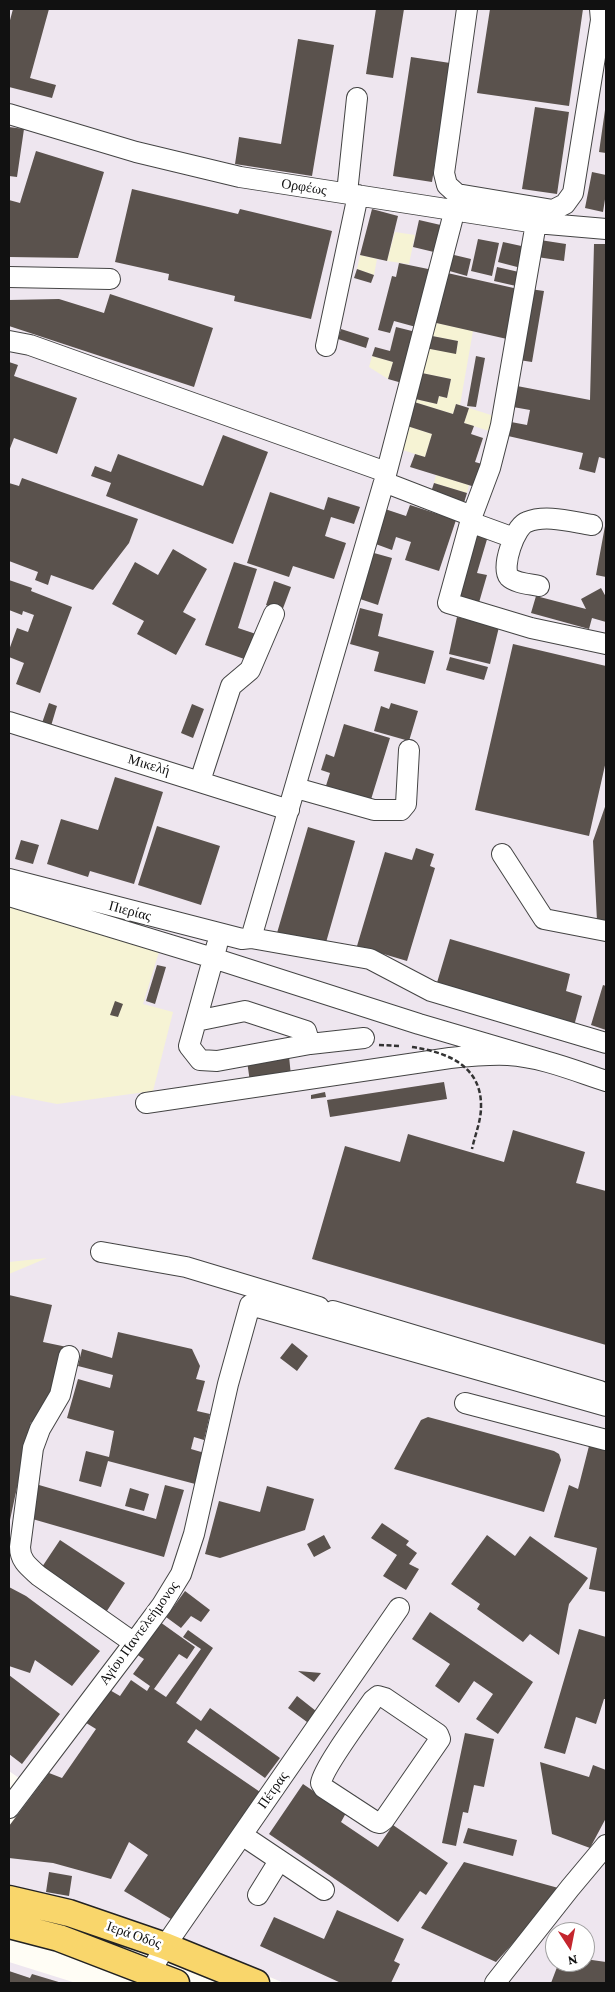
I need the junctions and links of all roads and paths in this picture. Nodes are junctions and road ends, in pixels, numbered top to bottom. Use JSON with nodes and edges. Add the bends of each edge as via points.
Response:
{"nodes":[{"id":1,"x":466,"y":9,"type":"edge"},
{"id":2,"x":600,"y":9,"type":"edge"},
{"id":3,"x":357,"y":98,"type":"dead end"},
{"id":4,"x":9,"y":114,"type":"edge"},
{"id":5,"x":353,"y":194,"type":"junction"},
{"id":6,"x":455,"y":209,"type":"junction"},
{"id":7,"x":536,"y":223,"type":"junction"},
{"id":8,"x":606,"y":229,"type":"edge"},
{"id":9,"x":9,"y":277,"type":"edge"},
{"id":10,"x":110,"y":279,"type":"dead end"},
{"id":11,"x":11,"y":340,"type":"edge"},
{"id":12,"x":326,"y":346,"type":"dead end"},
{"id":13,"x":385,"y":477,"type":"junction"},
{"id":14,"x":471,"y":519,"type":"junction"},
{"id":15,"x":592,"y":525,"type":"dead end"},
{"id":16,"x":514,"y":538,"type":"junction"},
{"id":17,"x":539,"y":586,"type":"dead end"},
{"id":18,"x":274,"y":614,"type":"dead end"},
{"id":19,"x":606,"y":644,"type":"edge"},
{"id":20,"x":9,"y":722,"type":"edge"},
{"id":21,"x":408,"y":750,"type":"dead end"},
{"id":22,"x":200,"y":781,"type":"junction"},
{"id":23,"x":296,"y":788,"type":"junction"},
{"id":24,"x":289,"y":810,"type":"junction"},
{"id":25,"x":502,"y":854,"type":"dead end"},
{"id":26,"x":9,"y":879,"type":"edge"},
{"id":27,"x":9,"y":896,"type":"edge"},
{"id":28,"x":606,"y":932,"type":"edge"},
{"id":29,"x":220,"y":934,"type":"junction"},
{"id":30,"x":251,"y":938,"type":"junction"},
{"id":31,"x":213,"y":958,"type":"junction"},
{"id":32,"x":196,"y":1021,"type":"junction"},
{"id":33,"x":364,"y":1038,"type":"joint"},
{"id":34,"x":606,"y":1043,"type":"edge"},
{"id":35,"x":310,"y":1044,"type":"junction"},
{"id":36,"x":545,"y":1061,"type":"junction"},
{"id":37,"x":606,"y":1081,"type":"edge"},
{"id":38,"x":146,"y":1103,"type":"dead end"},
{"id":39,"x":472,"y":1149,"type":"dead end"},
{"id":40,"x":101,"y":1252,"type":"dead end"},
{"id":41,"x":69,"y":1356,"type":"dead end"},
{"id":42,"x":606,"y":1393,"type":"edge"},
{"id":43,"x":465,"y":1403,"type":"dead end"},
{"id":44,"x":606,"y":1406,"type":"edge"},
{"id":45,"x":606,"y":1440,"type":"edge"},
{"id":46,"x":399,"y":1608,"type":"dead end"},
{"id":47,"x":134,"y":1643,"type":"junction"},
{"id":48,"x":308,"y":1740,"type":"junction"},
{"id":49,"x":334,"y":1758,"type":"junction"},
{"id":50,"x":9,"y":1808,"type":"edge"},
{"id":51,"x":242,"y":1835,"type":"junction"},
{"id":52,"x":606,"y":1844,"type":"edge"},
{"id":53,"x":279,"y":1861,"type":"junction"},
{"id":54,"x":324,"y":1890,"type":"dead end"},
{"id":55,"x":258,"y":1895,"type":"dead end"},
{"id":56,"x":9,"y":1899,"type":"edge"},
{"id":57,"x":9,"y":1925,"type":"edge"},
{"id":58,"x":165,"y":1946,"type":"junction"},
{"id":59,"x":150,"y":1973,"type":"junction"},
{"id":60,"x":176,"y":1983,"type":"edge"},
{"id":61,"x":256,"y":1983,"type":"edge"},
{"id":62,"x":495,"y":1983,"type":"edge"}],
"edges":[{"from":1,"to":2,"type":"street","via":[[444,173],[447,186],[458,194],[552,210],[565,204],[574,193],[601,20]]},
{"from":3,"to":5,"type":"street"},
{"from":4,"to":5,"type":"street","name":"Ορφέως","via":[[174,162],[240,177]]},
{"from":5,"to":6,"type":"street","name":"Ορφέως"},
{"from":5,"to":12,"type":"street"},
{"from":6,"to":7,"type":"street","name":"Ορφέως"},
{"from":6,"to":13,"type":"street"},
{"from":7,"to":8,"type":"street","name":"Ορφέως"},
{"from":7,"to":14,"type":"street","via":[[501,425],[490,468]]},
{"from":9,"to":10,"type":"street"},
{"from":11,"to":13,"type":"street"},
{"from":13,"to":14,"type":"street"},
{"from":13,"to":23,"type":"street"},
{"from":14,"to":16,"type":"street"},
{"from":14,"to":19,"type":"street","via":[[448,603],[530,628]]},
{"from":15,"to":16,"type":"street","via":[[538,520],[521,525]]},
{"from":16,"to":17,"type":"street","via":[[506,563],[507,573],[514,580]]},
{"from":18,"to":22,"type":"street","via":[[250,670],[231,686]]},
{"from":20,"to":22,"type":"street","name":"Μικελή"},
{"from":21,"to":23,"type":"street","via":[[406,804],[401,810],[374,810]]},
{"from":22,"to":24,"type":"street","name":"Μικελή"},
{"from":23,"to":24,"type":"street"},
{"from":24,"to":30,"type":"street"},
{"from":25,"to":28,"type":"street","via":[[544,919]]},
{"from":26,"to":29,"type":"street","name":"Πιερίας"},
{"from":27,"to":31,"type":"street"},
{"from":29,"to":30,"type":"street","name":"Πιερίας"},
{"from":29,"to":31,"type":"street"},
{"from":30,"to":34,"type":"street","name":"Πιερίας","via":[[370,959],[431,991]]},
{"from":31,"to":32,"type":"street"},
{"from":31,"to":36,"type":"street"},
{"from":32,"to":35,"type":"street","via":[[245,1011],[306,1032]]},
{"from":32,"to":35,"type":"street","via":[[189,1046],[200,1060]]},
{"from":33,"to":35,"type":"street"},
{"from":33,"to":39,"type":"path","bridge":true,"via":[[372,1044],[432,1050],[457,1061],[469,1072],[476,1083],[481,1108]]},
{"from":36,"to":37,"type":"street"},
{"from":36,"to":38,"type":"street","via":[[510,1055],[450,1058]]},
{"from":40,"to":42,"type":"street","via":[[186,1267]]},
{"from":41,"to":47,"type":"street","via":[[60,1395],[33,1448],[21,1556],[39,1576]]},
{"from":43,"to":45,"type":"street"},
{"from":44,"to":47,"type":"street","name":"Αγίου Παντελεήμονος","via":[[250,1305],[194,1534],[181,1574]]},
{"from":46,"to":48,"type":"street","name":"Πέτρας"},
{"from":47,"to":50,"type":"street","name":"Αγίου Παντελεήμονος"},
{"from":48,"to":49,"type":"street"},
{"from":48,"to":51,"type":"street","name":"Πέτρας"},
{"from":49,"to":49,"type":"street","via":[[321,1778],[324,1788],[380,1823],[440,1739],[438,1734],[378,1696]]},
{"from":51,"to":53,"type":"street"},
{"from":51,"to":58,"type":"street","name":"Πέτρας"},
{"from":52,"to":62,"type":"street"},
{"from":53,"to":54,"type":"street"},
{"from":53,"to":55,"type":"street"},
{"from":56,"to":58,"type":"main road","name":"Ιερά Οδός","via":[[69,1913]]},
{"from":57,"to":59,"type":"main road","via":[[59,1938]]},
{"from":58,"to":59,"type":"street","name":"Πέτρας"},
{"from":58,"to":61,"type":"main road","name":"Ιερά Οδός"},
{"from":59,"to":60,"type":"main road"}]}
